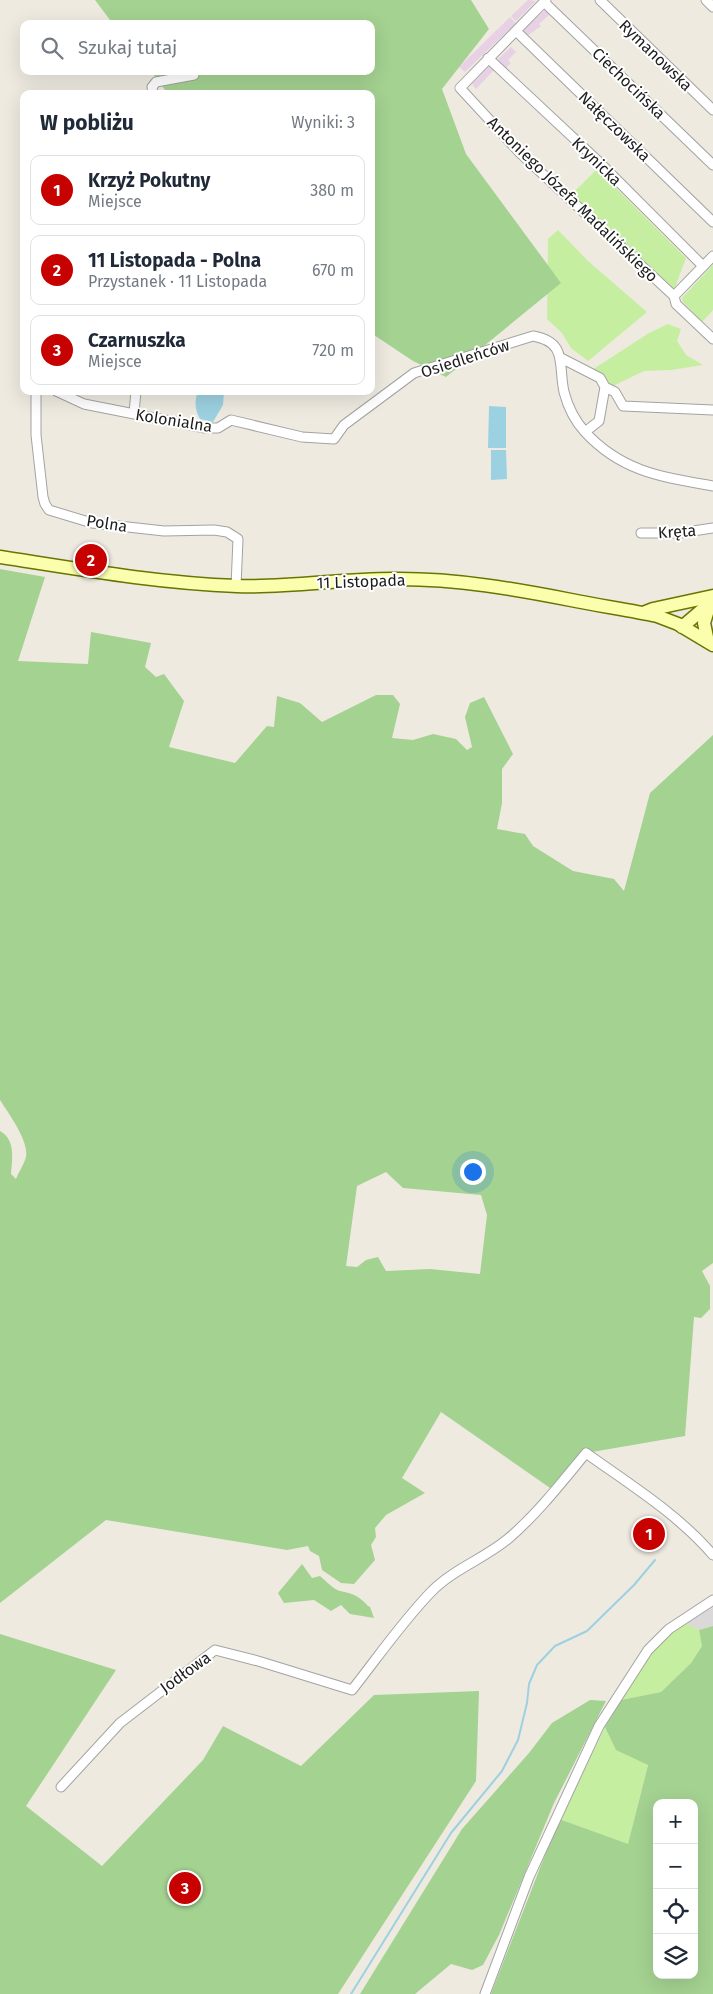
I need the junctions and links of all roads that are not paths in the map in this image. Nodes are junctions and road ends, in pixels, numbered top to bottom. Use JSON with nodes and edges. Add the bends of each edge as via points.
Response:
{"nodes":[{"id":1,"x":600,"y":0,"type":"edge"},
{"id":2,"x":706,"y":0,"type":"edge"},
{"id":3,"x":545,"y":1,"type":"edge"},
{"id":4,"x":713,"y":7,"type":"edge"},
{"id":5,"x":516,"y":30,"type":"junction"},
{"id":6,"x":488,"y":58,"type":"junction"},
{"id":7,"x":194,"y":75,"type":"dead end"},
{"id":8,"x":152,"y":90,"type":"edge"},
{"id":9,"x":713,"y":110,"type":"edge"},
{"id":10,"x":713,"y":166,"type":"edge"},
{"id":11,"x":713,"y":222,"type":"edge"},
{"id":12,"x":713,"y":256,"type":"edge"},
{"id":13,"x":703,"y":266,"type":"junction"},
{"id":14,"x":674,"y":296,"type":"junction"},
{"id":15,"x":713,"y":339,"type":"edge"},
{"id":16,"x":561,"y":358,"type":"junction"},
{"id":17,"x":605,"y":387,"type":"junction"},
{"id":18,"x":36,"y":395,"type":"edge"},
{"id":19,"x":65,"y":395,"type":"edge"},
{"id":20,"x":136,"y":395,"type":"edge"},
{"id":21,"x":713,"y":410,"type":"edge"},
{"id":22,"x":134,"y":413,"type":"junction"},
{"id":23,"x":344,"y":424,"type":"joint"},
{"id":24,"x":585,"y":432,"type":"junction"},
{"id":25,"x":713,"y":486,"type":"edge"},
{"id":26,"x":713,"y":528,"type":"edge"},
{"id":27,"x":641,"y":533,"type":"dead end"},
{"id":28,"x":0,"y":557,"type":"edge"},
{"id":29,"x":236,"y":586,"type":"junction"},
{"id":30,"x":712,"y":600,"type":"edge"},
{"id":31,"x":685,"y":602,"type":"junction"},
{"id":32,"x":643,"y":613,"type":"junction"},
{"id":33,"x":680,"y":625,"type":"junction"},
{"id":34,"x":711,"y":644,"type":"edge"},
{"id":35,"x":713,"y":1554,"type":"edge"},
{"id":36,"x":713,"y":1600,"type":"edge"},
{"id":37,"x":61,"y":1787,"type":"dead end"},
{"id":38,"x":485,"y":1994,"type":"edge"}],
"edges":[{"from":1,"to":9,"type":"street","name":"Rymanowska"},
{"from":2,"to":4,"type":"street"},
{"from":3,"to":5,"type":"street"},
{"from":3,"to":10,"type":"street","name":"Ciechocińska"},
{"from":5,"to":6,"type":"street"},
{"from":5,"to":11,"type":"street","name":"Nałęczowska"},
{"from":6,"to":13,"type":"street","name":"Krynicka"},
{"from":6,"to":14,"type":"street","name":"Antoniego Józefa Madalińskiego","via":[[460,88],[520,153]]},
{"from":7,"to":8,"type":"street","via":[[156,82]]},
{"from":12,"to":13,"type":"street"},
{"from":13,"to":14,"type":"street"},
{"from":14,"to":15,"type":"street","via":[[676,304]]},
{"from":16,"to":17,"type":"street","via":[[600,378]]},
{"from":16,"to":23,"type":"street","name":"Osiedleńców","via":[[546,338],[533,336],[414,373]]},
{"from":16,"to":24,"type":"street","via":[[566,399]]},
{"from":17,"to":21,"type":"street","via":[[615,392],[623,406]]},
{"from":17,"to":24,"type":"street","via":[[599,421]]},
{"from":18,"to":29,"type":"street","name":"Polna","via":[[36,435],[43,497],[49,510],[92,523],[164,531],[227,532],[238,539]]},
{"from":19,"to":22,"type":"street","name":"Kolonialna","via":[[84,404]]},
{"from":20,"to":22,"type":"street"},
{"from":22,"to":23,"type":"street","name":"Kolonialna","via":[[205,428],[218,428],[231,420],[302,437],[334,439]]},
{"from":24,"to":25,"type":"street","via":[[604,450],[639,470]]},
{"from":26,"to":27,"type":"street","name":"Kręta","via":[[680,533]]},
{"from":28,"to":29,"type":"main road","name":"11 Listopada","via":[[142,577]]},
{"from":29,"to":32,"type":"main road","name":"11 Listopada","via":[[360,579],[438,580],[514,589]]},
{"from":30,"to":31,"type":"main road"},
{"from":30,"to":33,"type":"main road"},
{"from":30,"to":34,"type":"main road","via":[[704,623]]},
{"from":31,"to":32,"type":"main road"},
{"from":31,"to":33,"type":"main road","via":[[679,612]]},
{"from":32,"to":33,"type":"main road","name":"11 Listopada"},
{"from":33,"to":34,"type":"main road","name":"11 Listopada"},
{"from":35,"to":37,"type":"street","name":"Jodłowa","via":[[641,1492],[586,1453],[540,1508],[508,1539],[432,1590],[352,1690],[214,1650],[120,1723]]},
{"from":36,"to":38,"type":"street","via":[[669,1628],[648,1650],[599,1726],[529,1877]]}]}
